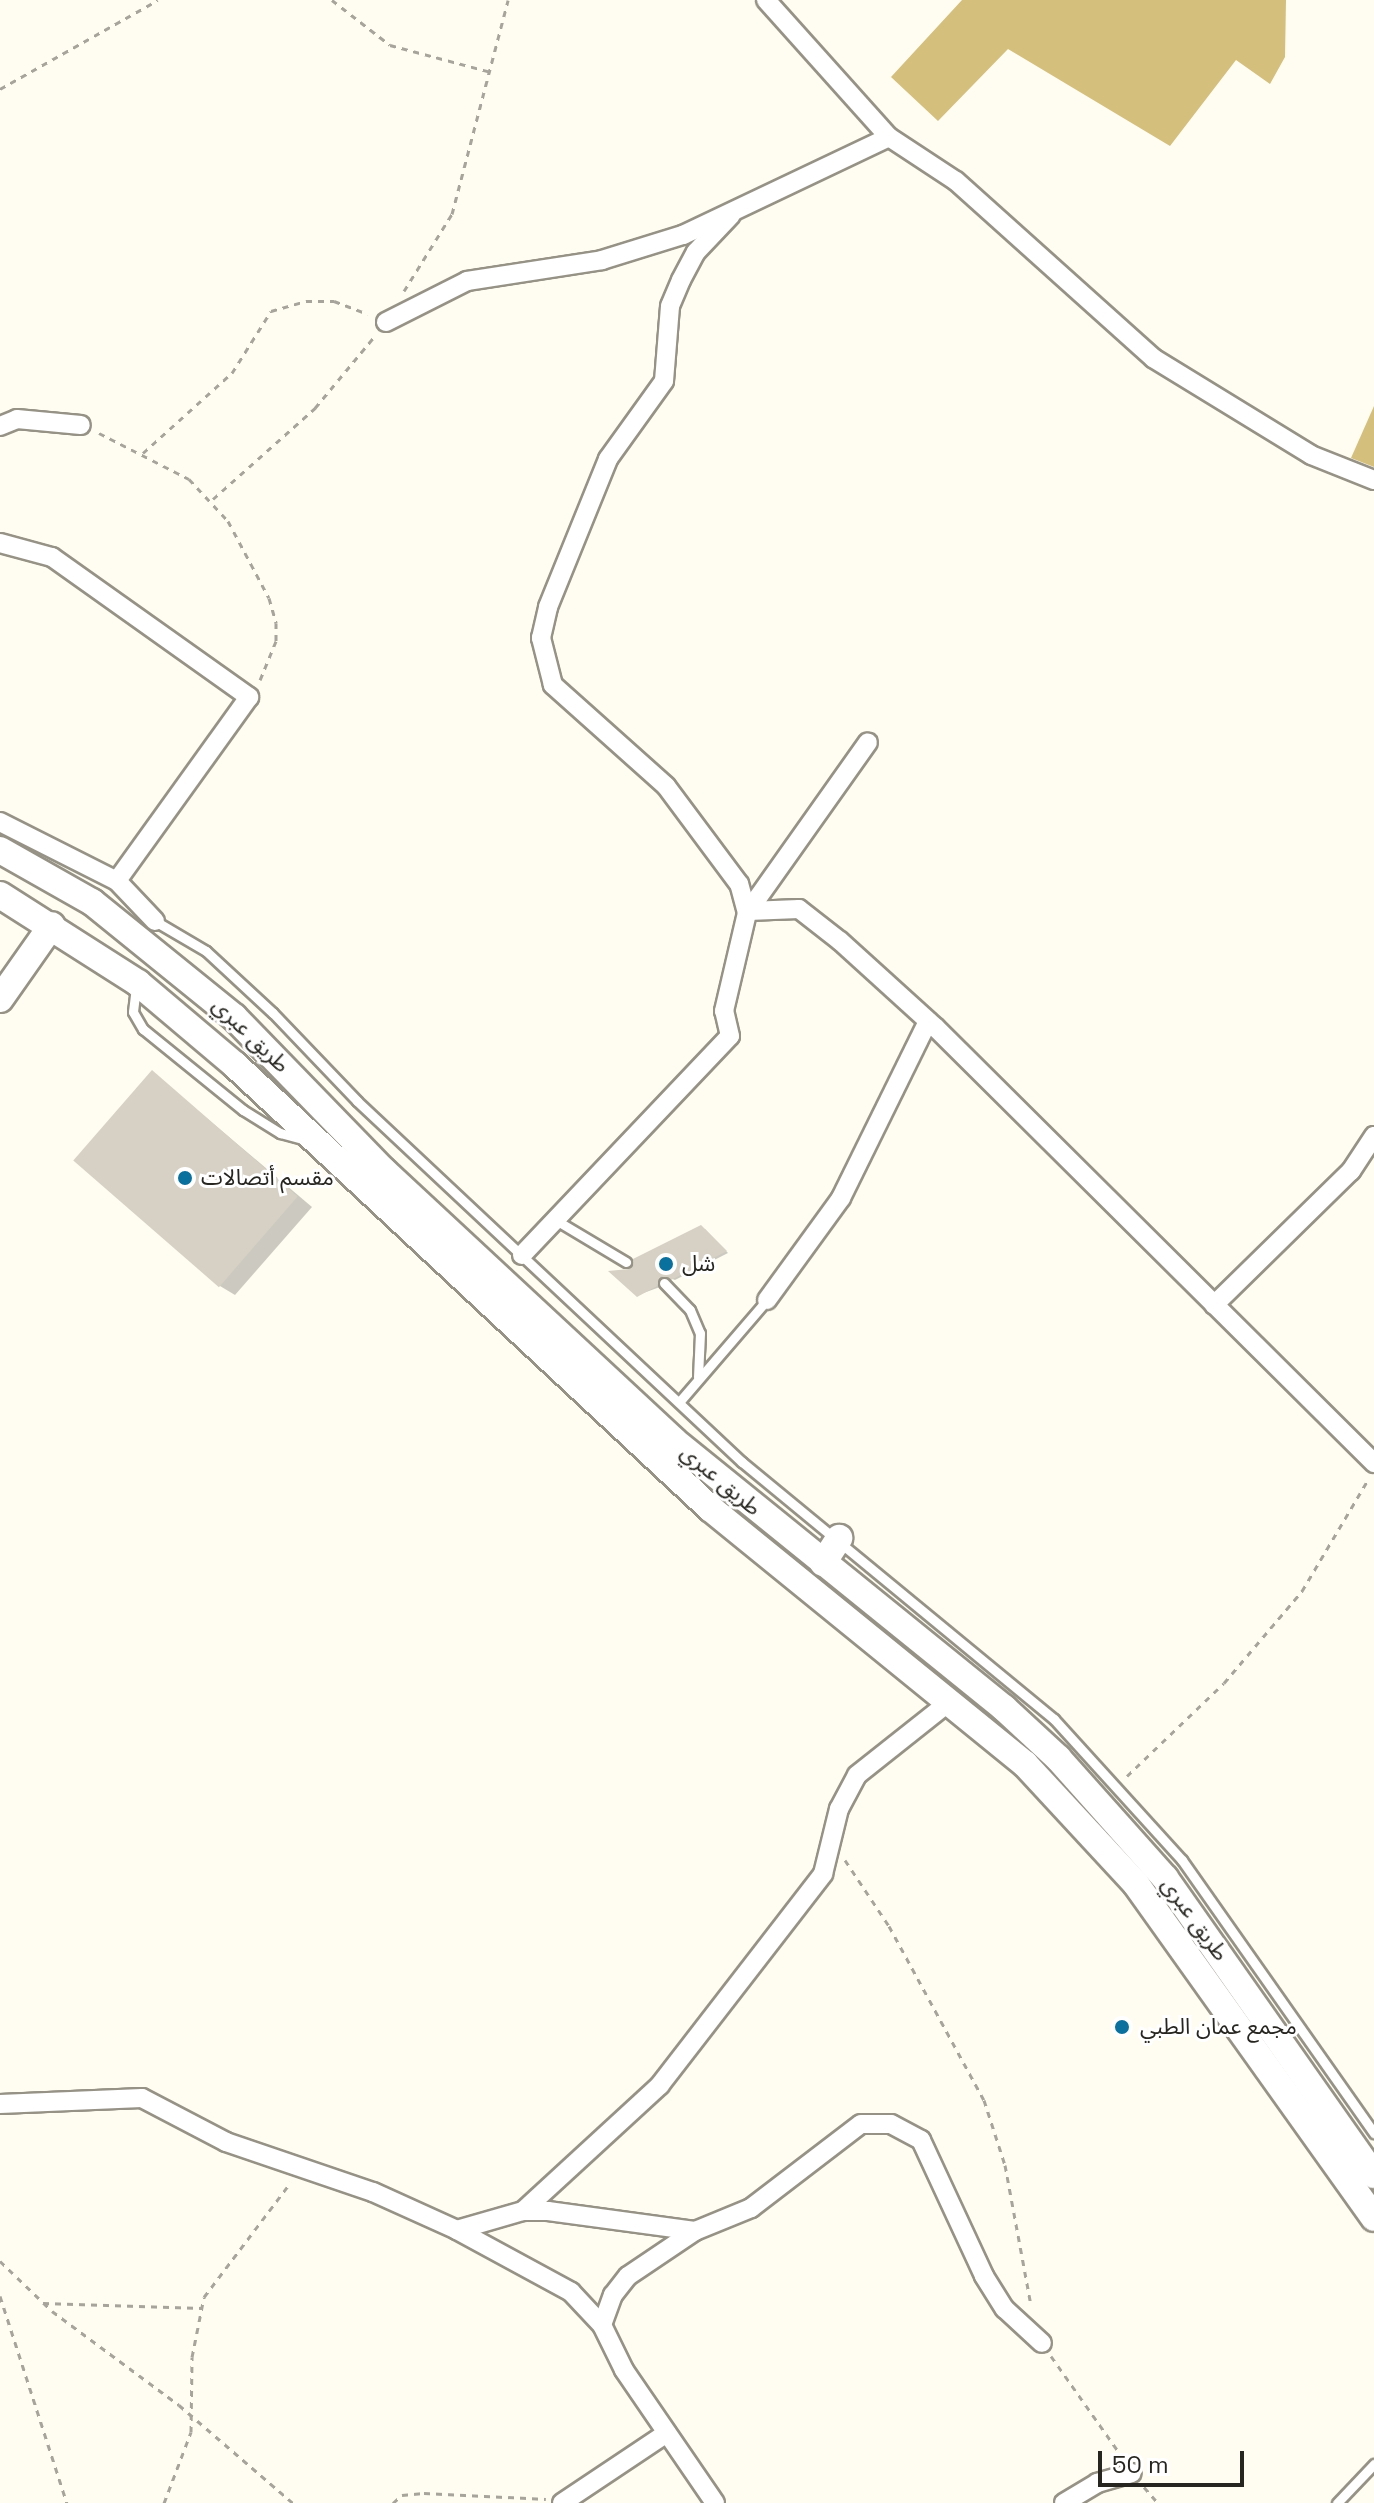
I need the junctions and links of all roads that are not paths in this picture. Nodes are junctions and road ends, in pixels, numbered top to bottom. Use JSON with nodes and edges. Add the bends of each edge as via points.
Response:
{"nodes":[{"id":1,"x":766,"y":0,"type":"edge"},
{"id":2,"x":889,"y":137,"type":"junction"},
{"id":3,"x":731,"y":215,"type":"junction"},
{"id":4,"x":386,"y":322,"type":"road end"},
{"id":5,"x":81,"y":425,"type":"road end"},
{"id":6,"x":0,"y":426,"type":"edge"},
{"id":7,"x":1374,"y":480,"type":"edge"},
{"id":8,"x":0,"y":543,"type":"edge"},
{"id":9,"x":868,"y":742,"type":"dead end"},
{"id":10,"x":0,"y":822,"type":"edge"},
{"id":11,"x":0,"y":850,"type":"edge"},
{"id":12,"x":117,"y":881,"type":"junction"},
{"id":13,"x":0,"y":895,"type":"edge"},
{"id":14,"x":748,"y":912,"type":"junction"},
{"id":15,"x":155,"y":921,"type":"joint"},
{"id":16,"x":52,"y":925,"type":"junction"},
{"id":17,"x":138,"y":983,"type":"junction"},
{"id":18,"x":0,"y":999,"type":"edge"},
{"id":19,"x":234,"y":1017,"type":"junction"},
{"id":20,"x":928,"y":1021,"type":"junction"},
{"id":21,"x":1374,"y":1136,"type":"edge"},
{"id":22,"x":554,"y":1219,"type":"junction"},
{"id":23,"x":522,"y":1255,"type":"junction"},
{"id":24,"x":626,"y":1262,"type":"dead end"},
{"id":25,"x":664,"y":1283,"type":"dead end"},
{"id":26,"x":767,"y":1300,"type":"joint"},
{"id":27,"x":1214,"y":1305,"type":"junction"},
{"id":28,"x":698,"y":1377,"type":"junction"},
{"id":29,"x":680,"y":1401,"type":"junction"},
{"id":30,"x":1374,"y":1465,"type":"edge"},
{"id":31,"x":839,"y":1538,"type":"junction"},
{"id":32,"x":823,"y":1563,"type":"junction"},
{"id":33,"x":949,"y":1702,"type":"junction"},
{"id":34,"x":0,"y":2104,"type":"edge"},
{"id":35,"x":1374,"y":2133,"type":"edge"},
{"id":36,"x":1374,"y":2175,"type":"edge"},
{"id":37,"x":523,"y":2211,"type":"junction"},
{"id":38,"x":1374,"y":2218,"type":"edge"},
{"id":39,"x":457,"y":2230,"type":"junction"},
{"id":40,"x":695,"y":2231,"type":"junction"},
{"id":41,"x":602,"y":2325,"type":"junction"},
{"id":42,"x":1042,"y":2343,"type":"road end"},
{"id":43,"x":667,"y":2433,"type":"junction"},
{"id":44,"x":1374,"y":2464,"type":"edge"},
{"id":45,"x":1132,"y":2473,"type":"road end"},
{"id":46,"x":565,"y":2501,"type":"edge"},
{"id":47,"x":715,"y":2503,"type":"edge"},
{"id":48,"x":1064,"y":2503,"type":"edge"},
{"id":49,"x":1337,"y":2503,"type":"edge"}],
"edges":[{"from":1,"to":2,"type":"street"},
{"from":2,"to":3,"type":"street"},
{"from":2,"to":7,"type":"street","via":[[956,181],[1153,358],[1311,455]]},
{"from":3,"to":4,"type":"street","via":[[602,260],[467,281]]},
{"from":3,"to":14,"type":"street","via":[[696,252],[681,280],[670,306],[664,381],[613,449],[548,607],[541,638],[553,685],[666,786],[726,864]]},
{"from":5,"to":6,"type":"street","via":[[17,419]]},
{"from":8,"to":12,"type":"street","via":[[52,557],[249,697]]},
{"from":9,"to":14,"type":"street"},
{"from":10,"to":12,"type":"street"},
{"from":11,"to":19,"type":"main road","name":"طريق عبري","via":[[92,902]]},
{"from":12,"to":15,"type":"street"},
{"from":13,"to":16,"type":"main road","name":"طريق عبري"},
{"from":14,"to":20,"type":"street","via":[[799,909]]},
{"from":14,"to":22,"type":"street","via":[[724,1011],[730,1036]]},
{"from":15,"to":23,"type":"lane","via":[[206,951]]},
{"from":16,"to":17,"type":"main road","name":"طريق عبري"},
{"from":16,"to":18,"type":"main road"},
{"from":17,"to":19,"type":"main road","via":[[150,974],[166,976]]},
{"from":17,"to":33,"type":"main road","name":"طريق عبري","via":[[322,1144],[710,1508]]},
{"from":19,"to":32,"type":"main road","name":"طريق عبري","via":[[384,1171],[673,1440]]},
{"from":20,"to":26,"type":"street","via":[[841,1198]]},
{"from":20,"to":27,"type":"street"},
{"from":21,"to":27,"type":"street","via":[[1351,1171]]},
{"from":22,"to":23,"type":"street"},
{"from":22,"to":24,"type":"lane"},
{"from":23,"to":29,"type":"lane"},
{"from":25,"to":28,"type":"lane","via":[[690,1310],[700,1333]]},
{"from":26,"to":28,"type":"lane"},
{"from":27,"to":30,"type":"street"},
{"from":28,"to":29,"type":"lane"},
{"from":29,"to":31,"type":"lane","via":[[742,1462]]},
{"from":31,"to":32,"type":"main road"},
{"from":31,"to":35,"type":"lane","via":[[1014,1682],[1182,1860]]},
{"from":32,"to":36,"type":"main road","name":"طريق عبري","via":[[1004,1708],[1101,1803],[1165,1878]]},
{"from":33,"to":37,"type":"street","via":[[857,1775],[839,1809],[834,1844],[809,1895],[660,2085]]},
{"from":33,"to":38,"type":"main road","name":"طريق عبري","via":[[1025,1764],[1136,1884]]},
{"from":34,"to":39,"type":"street","via":[[142,2098],[226,2142],[303,2167]]},
{"from":37,"to":39,"type":"street"},
{"from":37,"to":40,"type":"street"},
{"from":39,"to":41,"type":"street","via":[[571,2292]]},
{"from":40,"to":41,"type":"street","via":[[628,2276],[613,2295]]},
{"from":40,"to":42,"type":"street","via":[[751,2208],[861,2124],[905,2129],[921,2140],[984,2276],[1005,2309]]},
{"from":41,"to":43,"type":"street","via":[[624,2370]]},
{"from":43,"to":46,"type":"street"},
{"from":43,"to":47,"type":"street"},
{"from":44,"to":49,"type":"lane"},
{"from":45,"to":48,"type":"street","via":[[1097,2483]]}]}
